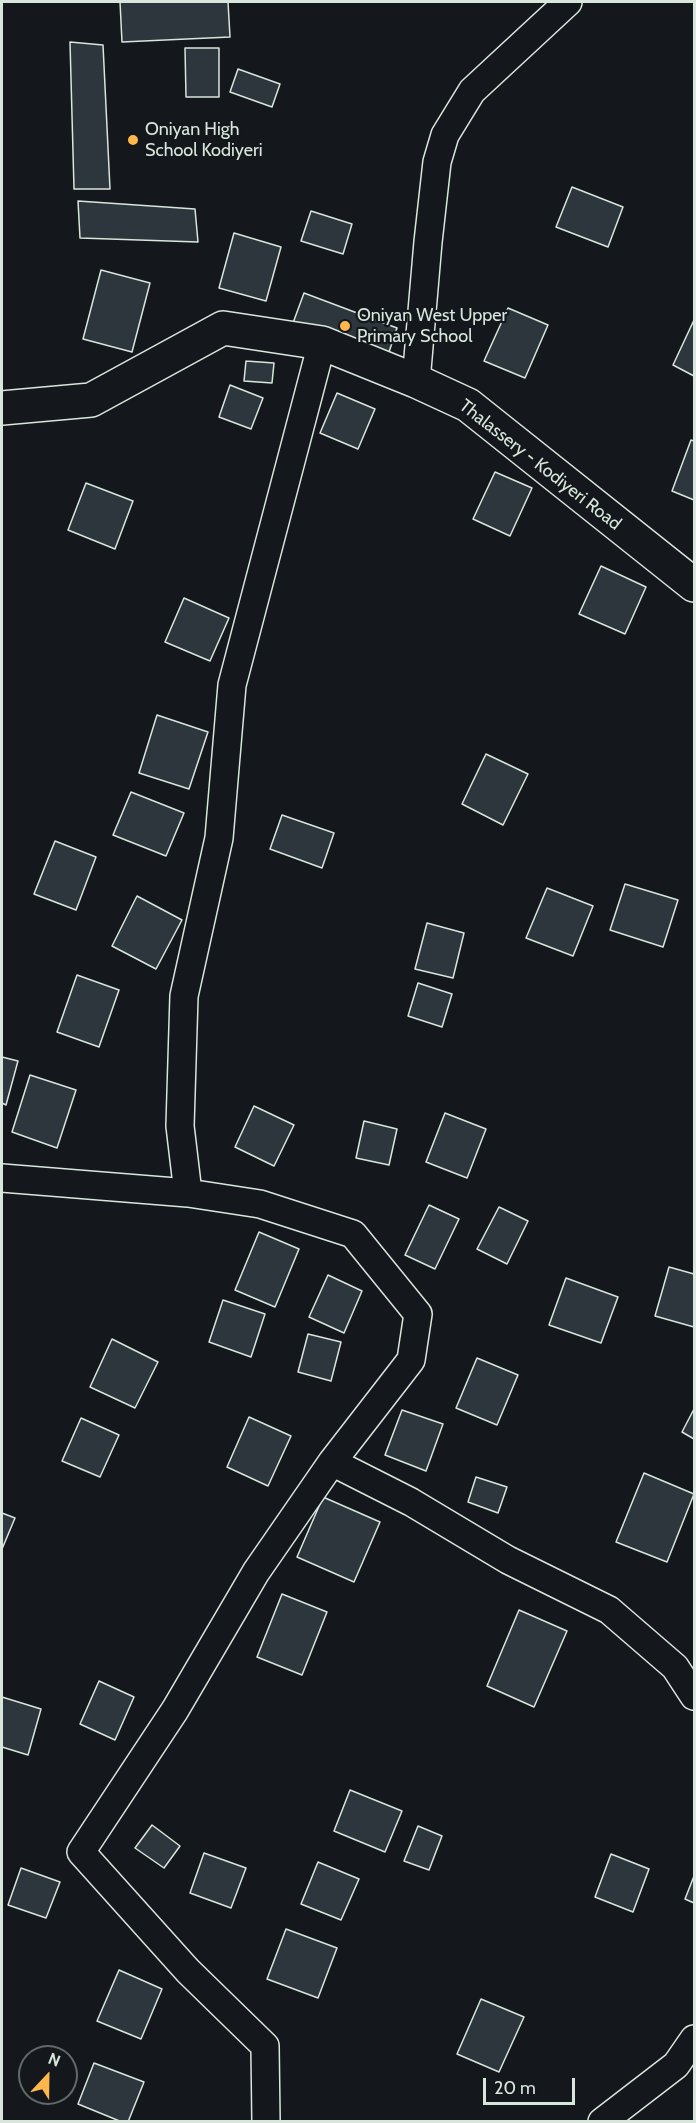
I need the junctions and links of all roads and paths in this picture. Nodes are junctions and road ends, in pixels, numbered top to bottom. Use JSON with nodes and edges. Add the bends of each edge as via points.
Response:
{"nodes":[{"id":1,"x":568,"y":2,"type":"edge"},
{"id":2,"x":322,"y":343,"type":"junction"},
{"id":3,"x":416,"y":381,"type":"junction"},
{"id":4,"x":2,"y":408,"type":"edge"},
{"id":5,"x":694,"y":585,"type":"edge"},
{"id":6,"x":2,"y":1178,"type":"edge"},
{"id":7,"x":188,"y":1192,"type":"junction"},
{"id":8,"x":333,"y":1462,"type":"junction"},
{"id":9,"x":694,"y":1696,"type":"edge"},
{"id":10,"x":694,"y":2039,"type":"edge"},
{"id":11,"x":266,"y":2121,"type":"edge"},
{"id":12,"x":602,"y":2121,"type":"edge"}],
"edges":[{"from":1,"to":3,"type":"street","via":[[472,91],[445,135],[437,162],[430,219]]},
{"from":2,"to":3,"type":"main road","name":"Thalassery - Kodiyeri Road"},
{"from":2,"to":4,"type":"main road","name":"Thalassery - Kodiyeri Road","via":[[223,328],[91,400]]},
{"from":2,"to":7,"type":"street","via":[[232,685],[219,838],[184,996],[180,1126]]},
{"from":3,"to":5,"type":"main road","name":"Thalassery - Kodiyeri Road","via":[[468,405]]},
{"from":6,"to":7,"type":"street"},
{"from":7,"to":8,"type":"street","via":[[260,1204],[353,1234],[418,1314],[411,1360]]},
{"from":8,"to":9,"type":"street","via":[[411,1502],[508,1560],[609,1610],[675,1667]]},
{"from":8,"to":11,"type":"street","via":[[256,1572],[176,1710],[81,1852],[188,1971],[265,2046]]},
{"from":10,"to":12,"type":"street","via":[[676,2065]]}]}
